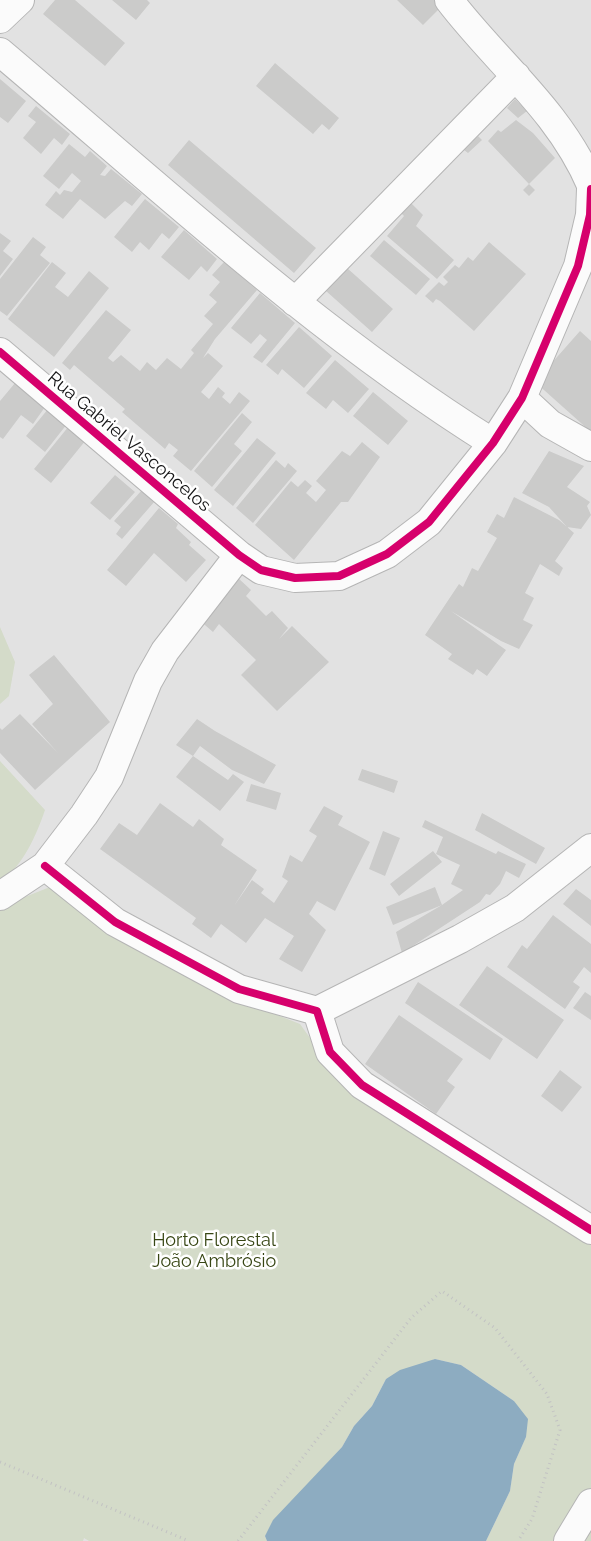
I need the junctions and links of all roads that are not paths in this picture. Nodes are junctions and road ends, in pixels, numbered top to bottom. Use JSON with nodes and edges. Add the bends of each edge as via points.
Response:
{"nodes":[{"id":1,"x":20,"y":0,"type":"edge"},
{"id":2,"x":449,"y":0,"type":"edge"},
{"id":3,"x":0,"y":20,"type":"edge"},
{"id":4,"x":0,"y":52,"type":"edge"},
{"id":5,"x":516,"y":76,"type":"junction"},
{"id":6,"x":591,"y":185,"type":"edge"},
{"id":7,"x":591,"y":190,"type":"edge"},
{"id":8,"x":295,"y":302,"type":"junction"},
{"id":9,"x":0,"y":352,"type":"edge"},
{"id":10,"x":522,"y":398,"type":"junction"},
{"id":11,"x":493,"y":443,"type":"junction"},
{"id":12,"x":591,"y":446,"type":"edge"},
{"id":13,"x":239,"y":556,"type":"junction"},
{"id":14,"x":591,"y":848,"type":"edge"},
{"id":15,"x":45,"y":866,"type":"junction"},
{"id":16,"x":0,"y":896,"type":"edge"},
{"id":17,"x":317,"y":1011,"type":"junction"},
{"id":18,"x":591,"y":1230,"type":"edge"},
{"id":19,"x":591,"y":1503,"type":"edge"},
{"id":20,"x":568,"y":1541,"type":"edge"}],
"edges":[{"from":1,"to":3,"type":"street"},
{"from":2,"to":5,"type":"street"},
{"from":4,"to":8,"type":"street"},
{"from":5,"to":6,"type":"street","via":[[578,155]]},
{"from":5,"to":8,"type":"street"},
{"from":7,"to":10,"type":"street","name":"Rua Gabriel Vasconcelos","via":[[590,215],[578,266]]},
{"from":8,"to":11,"type":"street","via":[[433,406]]},
{"from":9,"to":13,"type":"street","name":"Rua Gabriel Vasconcelos"},
{"from":10,"to":11,"type":"street","name":"Rua Gabriel Vasconcelos"},
{"from":10,"to":12,"type":"street","via":[[550,424]]},
{"from":11,"to":13,"type":"street","name":"Rua Gabriel Vasconcelos","via":[[429,522],[387,554],[339,576],[294,578],[261,570]]},
{"from":13,"to":15,"type":"street","via":[[165,651],[148,681],[109,777]]},
{"from":14,"to":17,"type":"street","via":[[515,908]]},
{"from":15,"to":16,"type":"street"},
{"from":15,"to":17,"type":"street","via":[[115,922],[239,990]]},
{"from":17,"to":18,"type":"street","via":[[330,1052],[362,1085]]},
{"from":19,"to":20,"type":"street"}]}
